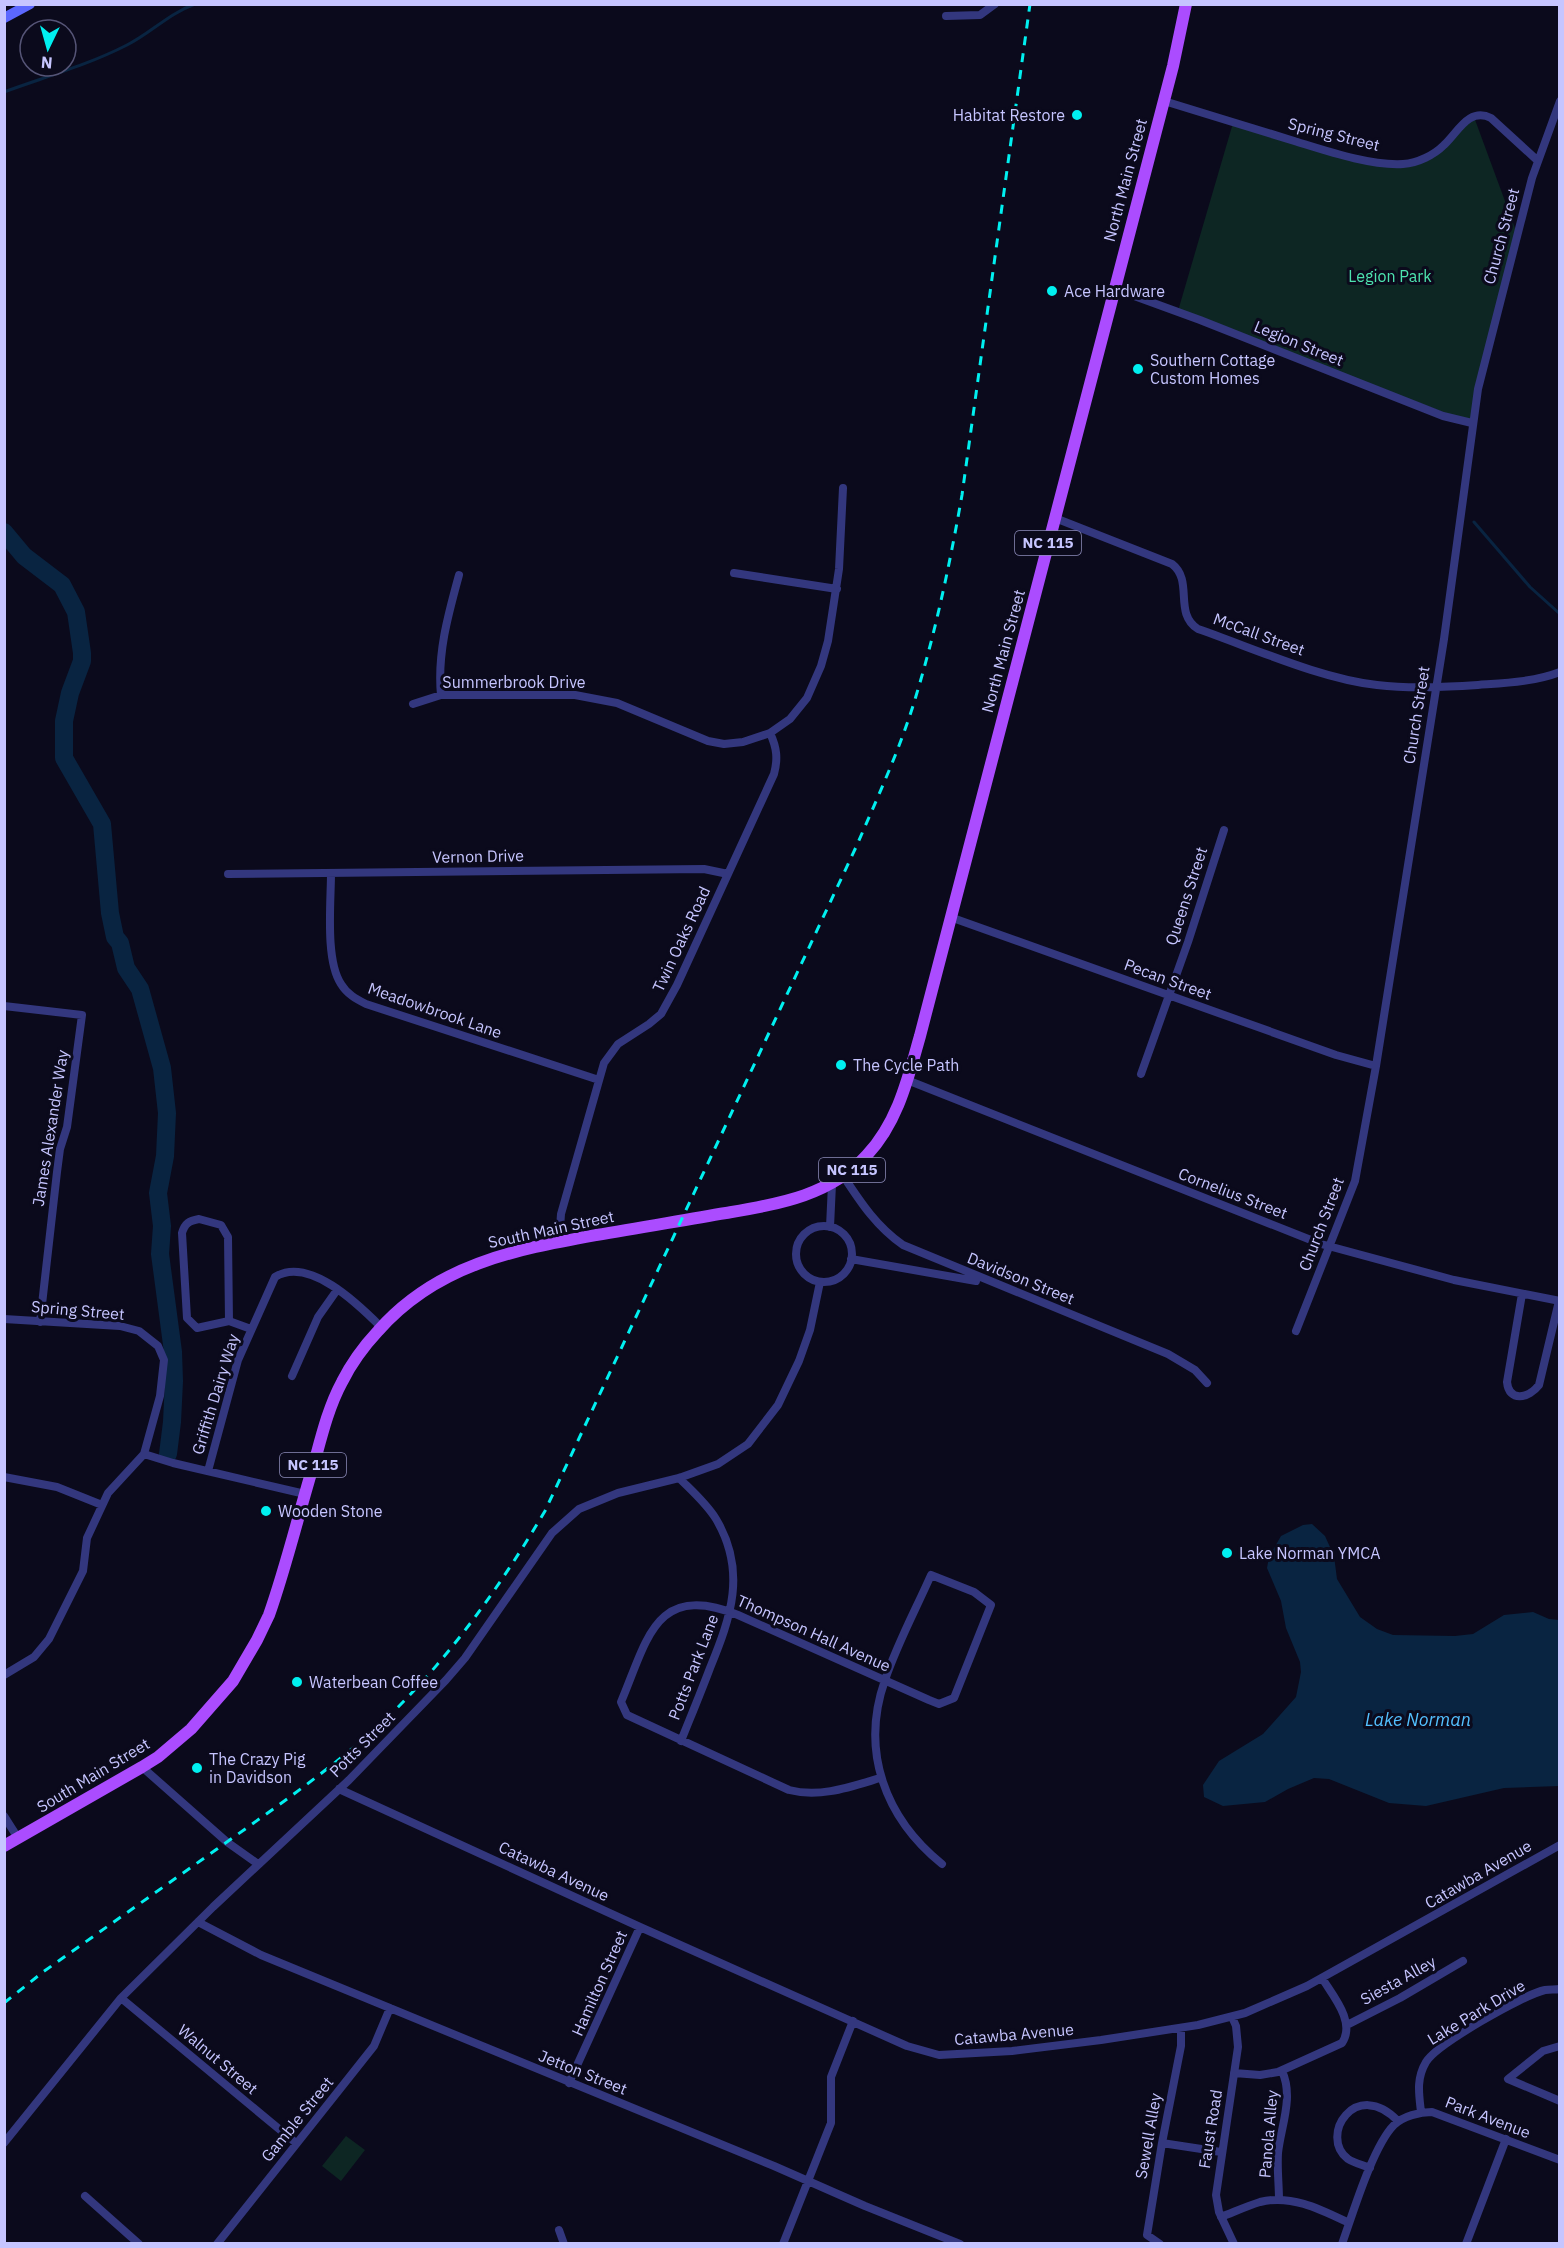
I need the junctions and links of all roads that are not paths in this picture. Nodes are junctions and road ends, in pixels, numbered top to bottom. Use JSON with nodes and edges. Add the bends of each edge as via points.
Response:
{"nodes":[{"id":1,"x":30,"y":4,"type":"edge"},
{"id":2,"x":995,"y":4,"type":"edge"},
{"id":3,"x":1186,"y":4,"type":"edge"},
{"id":4,"x":946,"y":16,"type":"dead end"},
{"id":5,"x":4,"y":18,"type":"edge"},
{"id":6,"x":1164,"y":101,"type":"junction"},
{"id":7,"x":1560,"y":101,"type":"edge"},
{"id":8,"x":1538,"y":161,"type":"junction"},
{"id":9,"x":1114,"y":289,"type":"junction"},
{"id":10,"x":1472,"y":423,"type":"junction"},
{"id":11,"x":843,"y":488,"type":"dead end"},
{"id":12,"x":1055,"y":518,"type":"junction"},
{"id":13,"x":734,"y":573,"type":"dead end"},
{"id":14,"x":459,"y":575,"type":"dead end"},
{"id":15,"x":837,"y":590,"type":"junction"},
{"id":16,"x":1560,"y":672,"type":"edge"},
{"id":17,"x":1435,"y":687,"type":"junction"},
{"id":18,"x":441,"y":695,"type":"junction"},
{"id":19,"x":413,"y":704,"type":"dead end"},
{"id":20,"x":770,"y":733,"type":"junction"},
{"id":21,"x":1224,"y":830,"type":"dead end"},
{"id":22,"x":331,"y":873,"type":"junction"},
{"id":23,"x":228,"y":874,"type":"dead end"},
{"id":24,"x":728,"y":874,"type":"junction"},
{"id":25,"x":951,"y":917,"type":"junction"},
{"id":26,"x":1169,"y":995,"type":"junction"},
{"id":27,"x":4,"y":1006,"type":"edge"},
{"id":28,"x":1376,"y":1066,"type":"junction"},
{"id":29,"x":1141,"y":1074,"type":"dead end"},
{"id":30,"x":599,"y":1080,"type":"junction"},
{"id":31,"x":907,"y":1080,"type":"junction"},
{"id":32,"x":844,"y":1177,"type":"junction"},
{"id":33,"x":832,"y":1184,"type":"junction"},
{"id":34,"x":736,"y":1211,"type":"joint"},
{"id":35,"x":830,"y":1227,"type":"junction"},
{"id":36,"x":559,"y":1242,"type":"junction"},
{"id":37,"x":1330,"y":1246,"type":"junction"},
{"id":38,"x":851,"y":1259,"type":"junction"},
{"id":39,"x":820,"y":1282,"type":"junction"},
{"id":40,"x":995,"y":1284,"type":"junction"},
{"id":41,"x":338,"y":1290,"type":"junction"},
{"id":42,"x":1522,"y":1293,"type":"junction"},
{"id":43,"x":1559,"y":1301,"type":"edge"},
{"id":44,"x":4,"y":1319,"type":"edge"},
{"id":45,"x":229,"y":1321,"type":"junction"},
{"id":46,"x":40,"y":1322,"type":"junction"},
{"id":47,"x":381,"y":1327,"type":"junction"},
{"id":48,"x":251,"y":1329,"type":"junction"},
{"id":49,"x":1296,"y":1331,"type":"dead end"},
{"id":50,"x":292,"y":1376,"type":"dead end"},
{"id":51,"x":1207,"y":1383,"type":"dead end"},
{"id":52,"x":144,"y":1454,"type":"junction"},
{"id":53,"x":208,"y":1472,"type":"junction"},
{"id":54,"x":4,"y":1478,"type":"edge"},
{"id":55,"x":679,"y":1478,"type":"junction"},
{"id":56,"x":304,"y":1494,"type":"junction"},
{"id":57,"x":102,"y":1505,"type":"junction"},
{"id":58,"x":731,"y":1612,"type":"junction"},
{"id":59,"x":4,"y":1675,"type":"edge"},
{"id":60,"x":885,"y":1681,"type":"junction"},
{"id":61,"x":681,"y":1741,"type":"junction"},
{"id":62,"x":142,"y":1767,"type":"junction"},
{"id":63,"x":880,"y":1778,"type":"junction"},
{"id":64,"x":339,"y":1789,"type":"junction"},
{"id":65,"x":4,"y":1816,"type":"edge"},
{"id":66,"x":18,"y":1838,"type":"junction"},
{"id":67,"x":1560,"y":1845,"type":"edge"},
{"id":68,"x":4,"y":1846,"type":"edge"},
{"id":69,"x":258,"y":1864,"type":"junction"},
{"id":70,"x":942,"y":1864,"type":"dead end"},
{"id":71,"x":198,"y":1922,"type":"junction"},
{"id":72,"x":640,"y":1927,"type":"junction"},
{"id":73,"x":1463,"y":1961,"type":"dead end"},
{"id":74,"x":1322,"y":1978,"type":"junction"},
{"id":75,"x":1560,"y":1989,"type":"edge"},
{"id":76,"x":121,"y":1998,"type":"junction"},
{"id":77,"x":390,"y":2008,"type":"junction"},
{"id":78,"x":1232,"y":2016,"type":"junction"},
{"id":79,"x":853,"y":2021,"type":"junction"},
{"id":80,"x":1347,"y":2025,"type":"junction"},
{"id":81,"x":1181,"y":2028,"type":"junction"},
{"id":82,"x":1560,"y":2046,"type":"edge"},
{"id":83,"x":1282,"y":2071,"type":"junction"},
{"id":84,"x":1234,"y":2073,"type":"junction"},
{"id":85,"x":569,"y":2083,"type":"junction"},
{"id":86,"x":1560,"y":2101,"type":"edge"},
{"id":87,"x":1422,"y":2112,"type":"junction"},
{"id":88,"x":1398,"y":2121,"type":"junction"},
{"id":89,"x":1506,"y":2139,"type":"junction"},
{"id":90,"x":4,"y":2143,"type":"edge"},
{"id":91,"x":296,"y":2143,"type":"junction"},
{"id":92,"x":1162,"y":2143,"type":"junction"},
{"id":93,"x":1221,"y":2152,"type":"junction"},
{"id":94,"x":1560,"y":2160,"type":"edge"},
{"id":95,"x":1370,"y":2168,"type":"junction"},
{"id":96,"x":808,"y":2181,"type":"junction"},
{"id":97,"x":86,"y":2196,"type":"dead end"},
{"id":98,"x":1279,"y":2200,"type":"junction"},
{"id":99,"x":1221,"y":2217,"type":"junction"},
{"id":100,"x":1349,"y":2223,"type":"junction"},
{"id":101,"x":559,"y":2230,"type":"dead end"},
{"id":102,"x":139,"y":2244,"type":"edge"},
{"id":103,"x":217,"y":2244,"type":"edge"},
{"id":104,"x":564,"y":2244,"type":"edge"},
{"id":105,"x":783,"y":2244,"type":"edge"},
{"id":106,"x":960,"y":2244,"type":"edge"},
{"id":107,"x":1160,"y":2244,"type":"edge"},
{"id":108,"x":1234,"y":2244,"type":"edge"},
{"id":109,"x":1341,"y":2244,"type":"edge"},
{"id":110,"x":1466,"y":2244,"type":"edge"}],
"edges":[{"from":1,"to":5,"type":"street"},
{"from":2,"to":4,"type":"street","via":[[980,15]]},
{"from":3,"to":6,"type":"main road","name":"North Main Street","number":"NC 115"},
{"from":6,"to":8,"type":"street","name":"Spring Street","via":[[1346,156],[1394,164],[1414,162],[1435,153],[1466,120],[1481,114],[1491,118]]},
{"from":6,"to":9,"type":"main road","name":"North Main Street","number":"NC 115"},
{"from":7,"to":8,"type":"street","name":"Church Street"},
{"from":8,"to":10,"type":"street","name":"Church Street","via":[[1502,288]]},
{"from":9,"to":10,"type":"street","name":"Legion Street","via":[[1443,416]]},
{"from":9,"to":12,"type":"main road","name":"North Main Street","number":"NC 115"},
{"from":10,"to":17,"type":"street","name":"Church Street"},
{"from":11,"to":15,"type":"street","name":"Summerbrook Drive"},
{"from":12,"to":17,"type":"street","name":"McCall Street","via":[[1172,564],[1182,577],[1185,613],[1198,629],[1349,680]]},
{"from":12,"to":25,"type":"main road","name":"North Main Street","number":"NC 115"},
{"from":13,"to":15,"type":"street"},
{"from":14,"to":18,"type":"street","via":[[445,624],[439,677]]},
{"from":15,"to":20,"type":"street","name":"Summerbrook Drive","via":[[816,681],[790,719]]},
{"from":16,"to":17,"type":"street","name":"McCall Street","via":[[1503,684]]},
{"from":17,"to":28,"type":"street","name":"Church Street"},
{"from":18,"to":19,"type":"street","name":"Summerbrook Drive"},
{"from":18,"to":20,"type":"street","name":"Summerbrook Drive","via":[[552,694],[596,698],[638,711],[691,736],[724,744]]},
{"from":20,"to":24,"type":"street","name":"Twin Oaks Road","via":[[777,751],[774,774]]},
{"from":21,"to":26,"type":"street","name":"Queens Street"},
{"from":22,"to":23,"type":"street","name":"Vernon Drive"},
{"from":22,"to":24,"type":"street","name":"Vernon Drive","via":[[704,869]]},
{"from":22,"to":30,"type":"street","name":"Meadowbrook Lane","via":[[334,967],[349,994],[366,1004]]},
{"from":24,"to":30,"type":"street","name":"Twin Oaks Road","via":[[666,1007],[649,1024],[618,1044],[604,1063]]},
{"from":25,"to":26,"type":"street","name":"Pecan Street"},
{"from":25,"to":31,"type":"main road","name":"North Main Street","number":"NC 115"},
{"from":26,"to":28,"type":"street","name":"Pecan Street"},
{"from":26,"to":29,"type":"street","name":"Queens Street"},
{"from":27,"to":46,"type":"street","name":"James Alexander Way","via":[[82,1015],[67,1127],[60,1149]]},
{"from":28,"to":37,"type":"street","name":"Church Street","via":[[1355,1181]]},
{"from":30,"to":36,"type":"street","name":"Twin Oaks Road","via":[[561,1214]]},
{"from":31,"to":32,"type":"main road","name":"North Main Street","number":"NC 115","via":[[887,1129],[867,1156]]},
{"from":31,"to":37,"type":"street","name":"Cornelius Street"},
{"from":32,"to":33,"type":"main road","name":"North Main Street","number":"NC 115"},
{"from":32,"to":40,"type":"street","name":"Davidson Street","via":[[889,1236]]},
{"from":33,"to":34,"type":"main road","name":"North Main Street","number":"NC 115","via":[[801,1197]]},
{"from":33,"to":35,"type":"street"},
{"from":34,"to":36,"type":"main road","name":"South Main Street","number":"NC 115"},
{"from":35,"to":38,"type":"street","via":[[849,1242]]},
{"from":35,"to":39,"type":"street","via":[[808,1231],[796,1250],[801,1271]]},
{"from":36,"to":47,"type":"main road","name":"South Main Street","number":"NC 115","via":[[500,1255],[460,1270],[424,1290]]},
{"from":37,"to":42,"type":"street","name":"Cornelius Street","via":[[1454,1280]]},
{"from":37,"to":49,"type":"street","name":"Church Street"},
{"from":38,"to":39,"type":"street","via":[[840,1277]]},
{"from":38,"to":40,"type":"street"},
{"from":39,"to":55,"type":"street","name":"Potts Street","via":[[800,1361],[778,1405],[748,1443],[718,1464]]},
{"from":40,"to":51,"type":"street","name":"Davidson Street","via":[[1168,1354],[1196,1370]]},
{"from":41,"to":47,"type":"street","name":"Griffith Dairy Way"},
{"from":41,"to":48,"type":"street","name":"Griffith Dairy Way","via":[[312,1275],[285,1271],[275,1277]]},
{"from":41,"to":50,"type":"street","via":[[318,1317]]},
{"from":42,"to":43,"type":"street","name":"Cornelius Street"},
{"from":42,"to":43,"type":"street","via":[[1507,1382],[1516,1397],[1533,1393],[1539,1385]]},
{"from":44,"to":46,"type":"street","name":"Spring Street"},
{"from":45,"to":45,"type":"street","via":[[197,1328],[187,1318],[182,1233],[189,1221],[221,1224],[228,1237]]},
{"from":45,"to":48,"type":"street"},
{"from":46,"to":52,"type":"street","name":"Spring Street","via":[[120,1326],[140,1331],[158,1346],[164,1360],[163,1378]]},
{"from":47,"to":56,"type":"main road","name":"South Main Street","number":"NC 115","via":[[341,1384]]},
{"from":48,"to":53,"type":"street","name":"Griffith Dairy Way","via":[[238,1360]]},
{"from":52,"to":53,"type":"street"},
{"from":52,"to":57,"type":"street","name":"Spring Street"},
{"from":53,"to":56,"type":"street"},
{"from":54,"to":57,"type":"street","via":[[57,1487]]},
{"from":55,"to":58,"type":"street","name":"Potts Park Lane","via":[[705,1504],[726,1540],[733,1575]]},
{"from":55,"to":64,"type":"street","name":"Potts Street","via":[[618,1493],[579,1509],[565,1521],[552,1533],[458,1665]]},
{"from":56,"to":62,"type":"main road","name":"South Main Street","number":"NC 115","via":[[269,1615],[241,1669],[191,1729]]},
{"from":57,"to":59,"type":"street","name":"Spring Street","via":[[87,1538],[83,1571],[49,1639],[34,1657]]},
{"from":58,"to":60,"type":"street","name":"Thompson Hall Avenue"},
{"from":58,"to":61,"type":"street","name":"Potts Park Lane"},
{"from":58,"to":61,"type":"street","name":"Thompson Hall Avenue","via":[[687,1605],[671,1610],[652,1628],[621,1702],[627,1715]]},
{"from":60,"to":60,"type":"street","name":"Thompson Hall Avenue","via":[[939,1704],[954,1698],[991,1605],[974,1592],[931,1575]]},
{"from":60,"to":63,"type":"street","via":[[875,1725]]},
{"from":61,"to":63,"type":"street","name":"Thompson Hall Avenue","via":[[797,1792],[827,1792]]},
{"from":62,"to":66,"type":"main road","name":"South Main Street","number":"NC 115"},
{"from":62,"to":69,"type":"street","via":[[221,1837]]},
{"from":63,"to":70,"type":"street","via":[[903,1824],[920,1846]]},
{"from":64,"to":69,"type":"street","name":"Potts Street"},
{"from":64,"to":72,"type":"street","name":"Catawba Avenue"},
{"from":65,"to":66,"type":"street"},
{"from":66,"to":68,"type":"main road","name":"South Main Street","number":"NC 115"},
{"from":67,"to":74,"type":"street","name":"Catawba Avenue"},
{"from":69,"to":71,"type":"street","name":"Potts Street"},
{"from":71,"to":76,"type":"street","name":"Potts Street"},
{"from":71,"to":77,"type":"street","name":"Jetton Street","via":[[261,1955]]},
{"from":72,"to":79,"type":"street","name":"Catawba Avenue"},
{"from":72,"to":85,"type":"street","name":"Hamilton Street"},
{"from":73,"to":80,"type":"street","name":"Siesta Alley"},
{"from":74,"to":78,"type":"street","name":"Catawba Avenue"},
{"from":74,"to":80,"type":"street"},
{"from":75,"to":87,"type":"street","name":"Lake Park Drive","via":[[1545,1990],[1520,2000],[1439,2048],[1420,2074]]},
{"from":76,"to":90,"type":"street","name":"Potts Street"},
{"from":76,"to":91,"type":"street","name":"Walnut Street"},
{"from":77,"to":85,"type":"street","name":"Jetton Street"},
{"from":77,"to":91,"type":"street","name":"Gamble Street","via":[[374,2046]]},
{"from":78,"to":81,"type":"street","name":"Catawba Avenue"},
{"from":78,"to":84,"type":"street","name":"Faust Road","via":[[1238,2039]]},
{"from":79,"to":81,"type":"street","name":"Catawba Avenue","via":[[907,2046],[939,2055],[1012,2051]]},
{"from":79,"to":96,"type":"street","via":[[833,2070],[831,2123]]},
{"from":80,"to":83,"type":"street","via":[[1345,2039],[1339,2046]]},
{"from":81,"to":92,"type":"street","name":"Sewell Alley"},
{"from":82,"to":86,"type":"street","via":[[1543,2051],[1508,2079]]},
{"from":83,"to":84,"type":"street","via":[[1260,2075]]},
{"from":83,"to":98,"type":"street","name":"Panola Alley","via":[[1288,2095],[1278,2151]]},
{"from":84,"to":93,"type":"street","name":"Faust Road"},
{"from":85,"to":96,"type":"street","name":"Jetton Street"},
{"from":87,"to":88,"type":"street","name":"Park Avenue"},
{"from":87,"to":89,"type":"street","name":"Park Avenue","via":[[1442,2115]]},
{"from":88,"to":95,"type":"street","via":[[1383,2139]]},
{"from":88,"to":95,"type":"street","via":[[1377,2105],[1365,2105],[1346,2113],[1340,2123],[1342,2152],[1348,2159]]},
{"from":89,"to":94,"type":"street","name":"Park Avenue"},
{"from":89,"to":110,"type":"street"},
{"from":91,"to":103,"type":"street","name":"Gamble Street"},
{"from":92,"to":93,"type":"street"},
{"from":92,"to":107,"type":"street","name":"Sewell Alley","via":[[1147,2235]]},
{"from":93,"to":99,"type":"street","name":"Faust Road","via":[[1216,2195]]},
{"from":95,"to":100,"type":"street"},
{"from":96,"to":105,"type":"street"},
{"from":96,"to":106,"type":"street","name":"Jetton Street"},
{"from":97,"to":102,"type":"street"},
{"from":98,"to":99,"type":"street","via":[[1260,2202]]},
{"from":98,"to":100,"type":"street","via":[[1296,2201]]},
{"from":99,"to":108,"type":"street","name":"Faust Road"},
{"from":100,"to":109,"type":"street"},
{"from":101,"to":104,"type":"street"}]}
